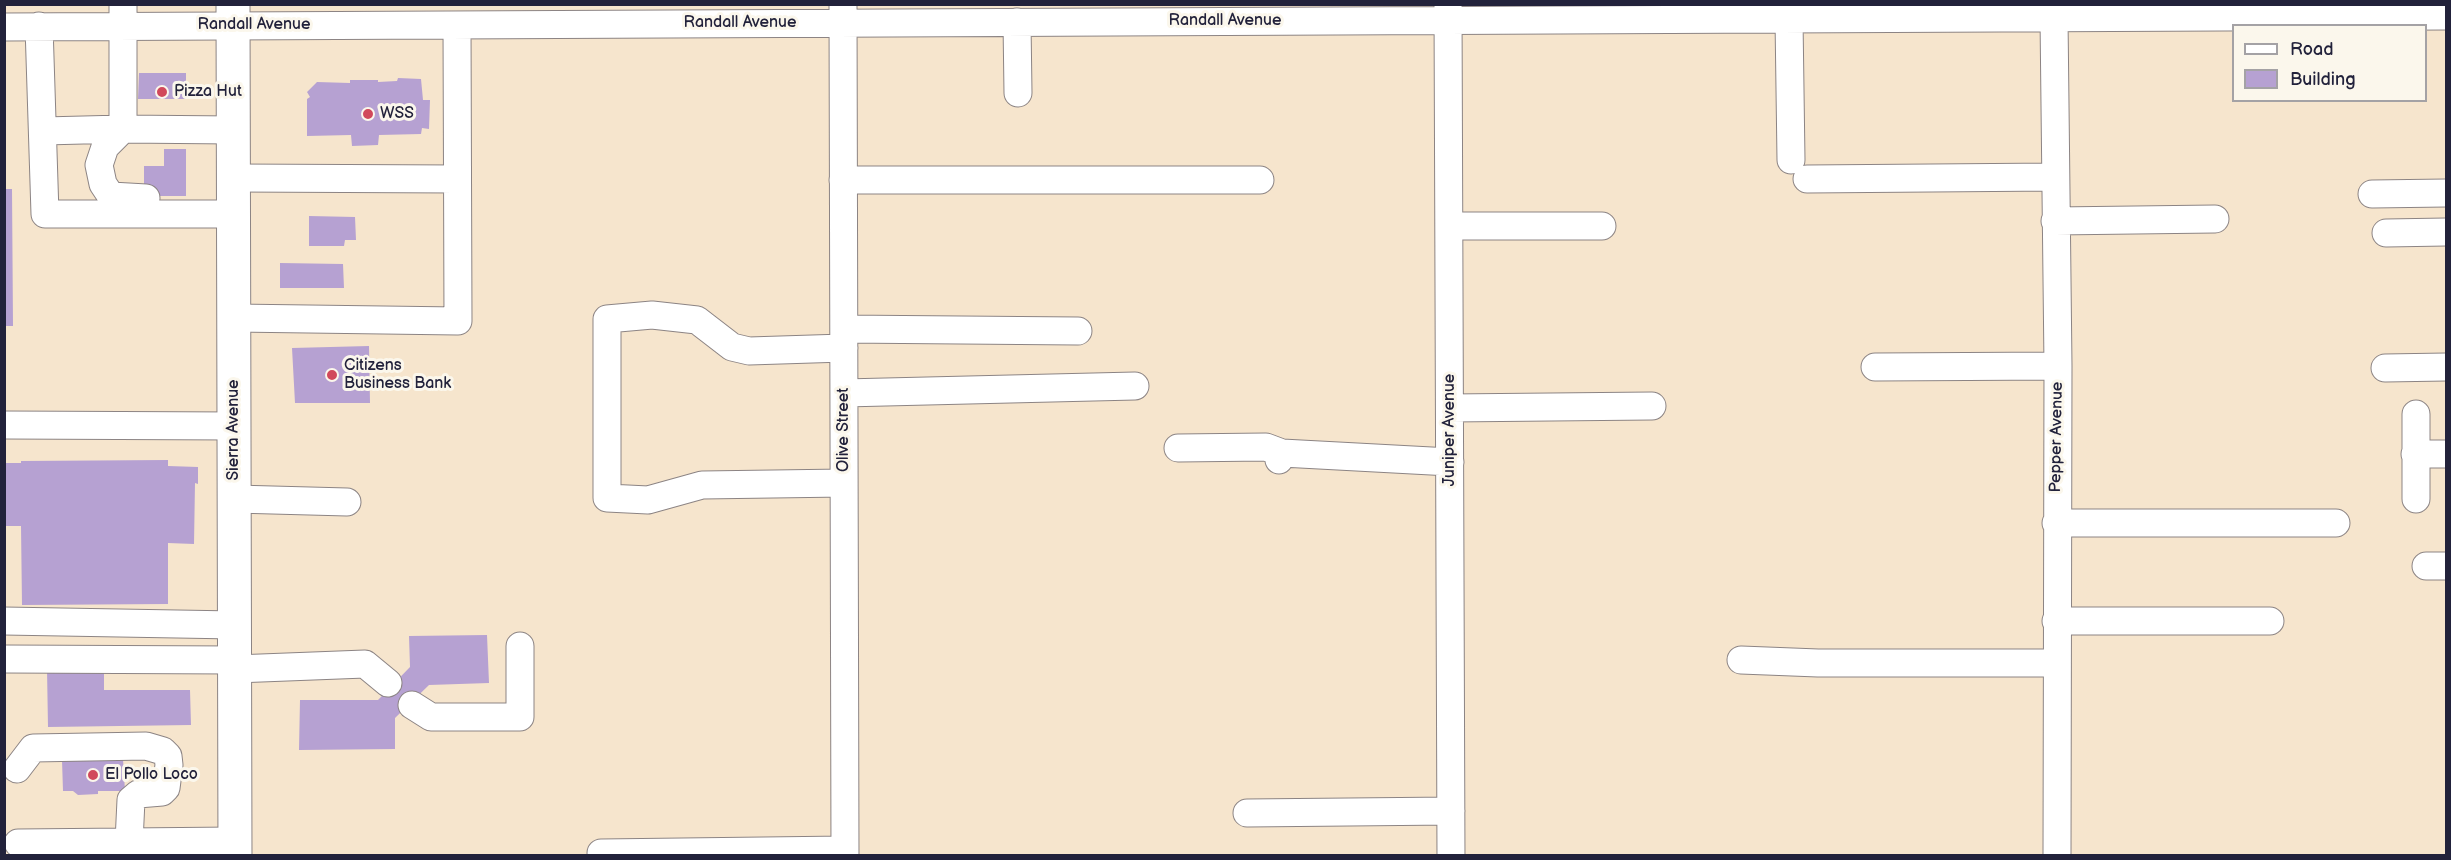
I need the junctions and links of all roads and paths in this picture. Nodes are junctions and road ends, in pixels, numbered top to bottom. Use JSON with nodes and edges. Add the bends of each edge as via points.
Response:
{"nodes":[{"id":1,"x":1892,"y":11,"type":"edge"},
{"id":2,"x":2221,"y":11,"type":"edge"},
{"id":3,"x":2314,"y":11,"type":"edge"},
{"id":4,"x":1448,"y":12,"type":"edge"},
{"id":5,"x":2434,"y":12,"type":"edge"},
{"id":6,"x":1069,"y":13,"type":"edge"},
{"id":7,"x":2063,"y":13,"type":"edge"},
{"id":8,"x":590,"y":14,"type":"edge"},
{"id":9,"x":748,"y":14,"type":"edge"},
{"id":10,"x":843,"y":14,"type":"edge"},
{"id":11,"x":89,"y":15,"type":"edge"},
{"id":12,"x":124,"y":15,"type":"edge"},
{"id":13,"x":233,"y":15,"type":"edge"},
{"id":14,"x":1789,"y":19,"type":"junction"},
{"id":15,"x":19,"y":21,"type":"edge"},
{"id":16,"x":1017,"y":22,"type":"junction"},
{"id":17,"x":457,"y":25,"type":"junction"},
{"id":18,"x":1018,"y":93,"type":"dead end"},
{"id":19,"x":123,"y":129,"type":"junction"},
{"id":20,"x":234,"y":130,"type":"junction"},
{"id":21,"x":44,"y":132,"type":"junction"},
{"id":22,"x":2055,"y":177,"type":"junction"},
{"id":23,"x":457,"y":179,"type":"junction"},
{"id":24,"x":843,"y":180,"type":"junction"},
{"id":25,"x":1260,"y":180,"type":"dead end"},
{"id":26,"x":2446,"y":193,"type":"edge"},
{"id":27,"x":2372,"y":194,"type":"dead end"},
{"id":28,"x":234,"y":197,"type":"junction"},
{"id":29,"x":2215,"y":219,"type":"dead end"},
{"id":30,"x":2055,"y":221,"type":"junction"},
{"id":31,"x":1449,"y":226,"type":"junction"},
{"id":32,"x":1602,"y":226,"type":"dead end"},
{"id":33,"x":2446,"y":232,"type":"edge"},
{"id":34,"x":2385,"y":233,"type":"dead end"},
{"id":35,"x":234,"y":318,"type":"junction"},
{"id":36,"x":1078,"y":331,"type":"dead end"},
{"id":37,"x":844,"y":338,"type":"junction"},
{"id":38,"x":2058,"y":366,"type":"junction"},
{"id":39,"x":1875,"y":367,"type":"dead end"},
{"id":40,"x":2446,"y":367,"type":"edge"},
{"id":41,"x":2385,"y":368,"type":"dead end"},
{"id":42,"x":1135,"y":386,"type":"dead end"},
{"id":43,"x":844,"y":393,"type":"junction"},
{"id":44,"x":1652,"y":406,"type":"dead end"},
{"id":45,"x":1450,"y":408,"type":"junction"},
{"id":46,"x":2416,"y":414,"type":"dead end"},
{"id":47,"x":4,"y":425,"type":"edge"},
{"id":48,"x":234,"y":426,"type":"junction"},
{"id":49,"x":1178,"y":448,"type":"dead end"},
{"id":50,"x":2415,"y":454,"type":"junction"},
{"id":51,"x":2446,"y":454,"type":"edge"},
{"id":52,"x":1450,"y":462,"type":"junction"},
{"id":53,"x":844,"y":483,"type":"junction"},
{"id":54,"x":234,"y":499,"type":"junction"},
{"id":55,"x":2416,"y":499,"type":"dead end"},
{"id":56,"x":346,"y":502,"type":"dead end"},
{"id":57,"x":2056,"y":523,"type":"junction"},
{"id":58,"x":2336,"y":523,"type":"dead end"},
{"id":59,"x":4,"y":621,"type":"edge"},
{"id":60,"x":2056,"y":621,"type":"junction"},
{"id":61,"x":2270,"y":621,"type":"dead end"},
{"id":62,"x":235,"y":626,"type":"junction"},
{"id":63,"x":520,"y":646,"type":"dead end"},
{"id":64,"x":4,"y":659,"type":"edge"},
{"id":65,"x":1741,"y":660,"type":"dead end"},
{"id":66,"x":2056,"y":663,"type":"junction"},
{"id":67,"x":235,"y":665,"type":"junction"},
{"id":68,"x":388,"y":683,"type":"dead end"},
{"id":69,"x":412,"y":705,"type":"dead end"},
{"id":70,"x":17,"y":769,"type":"dead end"},
{"id":71,"x":1451,"y":811,"type":"junction"},
{"id":72,"x":1247,"y":813,"type":"dead end"},
{"id":73,"x":129,"y":842,"type":"junction"},
{"id":74,"x":18,"y":843,"type":"dead end"},
{"id":75,"x":235,"y":848,"type":"edge"},
{"id":76,"x":601,"y":853,"type":"dead end"},
{"id":77,"x":844,"y":853,"type":"edge"},
{"id":78,"x":1451,"y":855,"type":"edge"},
{"id":79,"x":2057,"y":855,"type":"edge"}],
"edges":[{"from":1,"to":7,"type":"street","name":"Randall Avenue"},
{"from":1,"to":14,"type":"street","name":"Randall Avenue"},
{"from":2,"to":3,"type":"street","name":"Randall Avenue"},
{"from":2,"to":7,"type":"street","name":"Randall Avenue"},
{"from":3,"to":5,"type":"street","name":"Randall Avenue"},
{"from":4,"to":6,"type":"street","name":"Randall Avenue"},
{"from":4,"to":14,"type":"street","name":"Randall Avenue"},
{"from":4,"to":31,"type":"street","name":"Juniper Avenue"},
{"from":6,"to":16,"type":"street","name":"Randall Avenue"},
{"from":7,"to":22,"type":"street","name":"Pepper Avenue"},
{"from":8,"to":9,"type":"street","name":"Randall Avenue"},
{"from":8,"to":17,"type":"street","name":"Randall Avenue"},
{"from":9,"to":10,"type":"street","name":"Randall Avenue"},
{"from":10,"to":16,"type":"street","name":"Randall Avenue"},
{"from":10,"to":24,"type":"street","name":"Olive Street"},
{"from":11,"to":12,"type":"street","name":"Randall Avenue"},
{"from":11,"to":15,"type":"street","name":"Randall Avenue"},
{"from":12,"to":13,"type":"street","name":"Randall Avenue"},
{"from":12,"to":19,"type":"street"},
{"from":13,"to":17,"type":"street","name":"Randall Avenue"},
{"from":13,"to":20,"type":"main road","name":"Sierra Avenue"},
{"from":14,"to":22,"type":"street","via":[[1799,169]]},
{"from":15,"to":21,"type":"street"},
{"from":16,"to":18,"type":"street"},
{"from":17,"to":23,"type":"street"},
{"from":19,"to":20,"type":"street"},
{"from":19,"to":21,"type":"street"},
{"from":19,"to":28,"type":"street","via":[[105,147],[99,165],[103,184],[111,196]]},
{"from":20,"to":28,"type":"main road","name":"Sierra Avenue"},
{"from":21,"to":28,"type":"street","via":[[45,214]]},
{"from":22,"to":30,"type":"street","name":"Pepper Avenue"},
{"from":23,"to":28,"type":"street"},
{"from":23,"to":35,"type":"street","via":[[458,321]]},
{"from":24,"to":25,"type":"street"},
{"from":24,"to":37,"type":"street","name":"Olive Street"},
{"from":26,"to":27,"type":"street"},
{"from":28,"to":35,"type":"main road","name":"Sierra Avenue"},
{"from":29,"to":30,"type":"street"},
{"from":30,"to":38,"type":"street","name":"Pepper Avenue"},
{"from":31,"to":32,"type":"street"},
{"from":31,"to":45,"type":"street","name":"Juniper Avenue"},
{"from":33,"to":34,"type":"street"},
{"from":35,"to":48,"type":"main road","name":"Sierra Avenue"},
{"from":36,"to":37,"type":"street"},
{"from":37,"to":43,"type":"street","name":"Olive Street"},
{"from":37,"to":53,"type":"street","via":[[749,351],[732,347],[697,320],[652,315],[607,319],[607,498],[648,500],[702,484]]},
{"from":38,"to":39,"type":"street"},
{"from":38,"to":57,"type":"street","name":"Pepper Avenue"},
{"from":40,"to":41,"type":"street"},
{"from":42,"to":43,"type":"street"},
{"from":43,"to":53,"type":"street","name":"Olive Street"},
{"from":44,"to":45,"type":"street"},
{"from":45,"to":52,"type":"street","name":"Juniper Avenue"},
{"from":46,"to":50,"type":"street"},
{"from":47,"to":48,"type":"street"},
{"from":48,"to":54,"type":"main road","name":"Sierra Avenue"},
{"from":49,"to":52,"type":"street","via":[[1266,447],[1281,457]]},
{"from":50,"to":51,"type":"street"},
{"from":50,"to":55,"type":"street"},
{"from":52,"to":71,"type":"street","name":"Juniper Avenue"},
{"from":53,"to":77,"type":"street","name":"Olive Street"},
{"from":54,"to":56,"type":"street"},
{"from":54,"to":62,"type":"main road","name":"Sierra Avenue"},
{"from":57,"to":58,"type":"street"},
{"from":57,"to":60,"type":"street","name":"Pepper Avenue"},
{"from":59,"to":62,"type":"street"},
{"from":60,"to":61,"type":"street"},
{"from":60,"to":66,"type":"street","name":"Pepper Avenue"},
{"from":62,"to":67,"type":"main road","name":"Sierra Avenue"},
{"from":63,"to":69,"type":"street","via":[[520,717],[431,717]]},
{"from":64,"to":67,"type":"street"},
{"from":65,"to":66,"type":"street"},
{"from":66,"to":79,"type":"street","name":"Pepper Avenue"},
{"from":67,"to":68,"type":"street","via":[[365,664]]},
{"from":67,"to":75,"type":"main road","name":"Sierra Avenue"},
{"from":70,"to":73,"type":"street","via":[[33,748],[146,746],[163,751],[170,765],[166,788],[162,792],[138,794],[131,800]]},
{"from":71,"to":72,"type":"street"},
{"from":71,"to":78,"type":"street","name":"Juniper Avenue"},
{"from":73,"to":74,"type":"street"},
{"from":73,"to":75,"type":"street"},
{"from":76,"to":77,"type":"street"}]}
